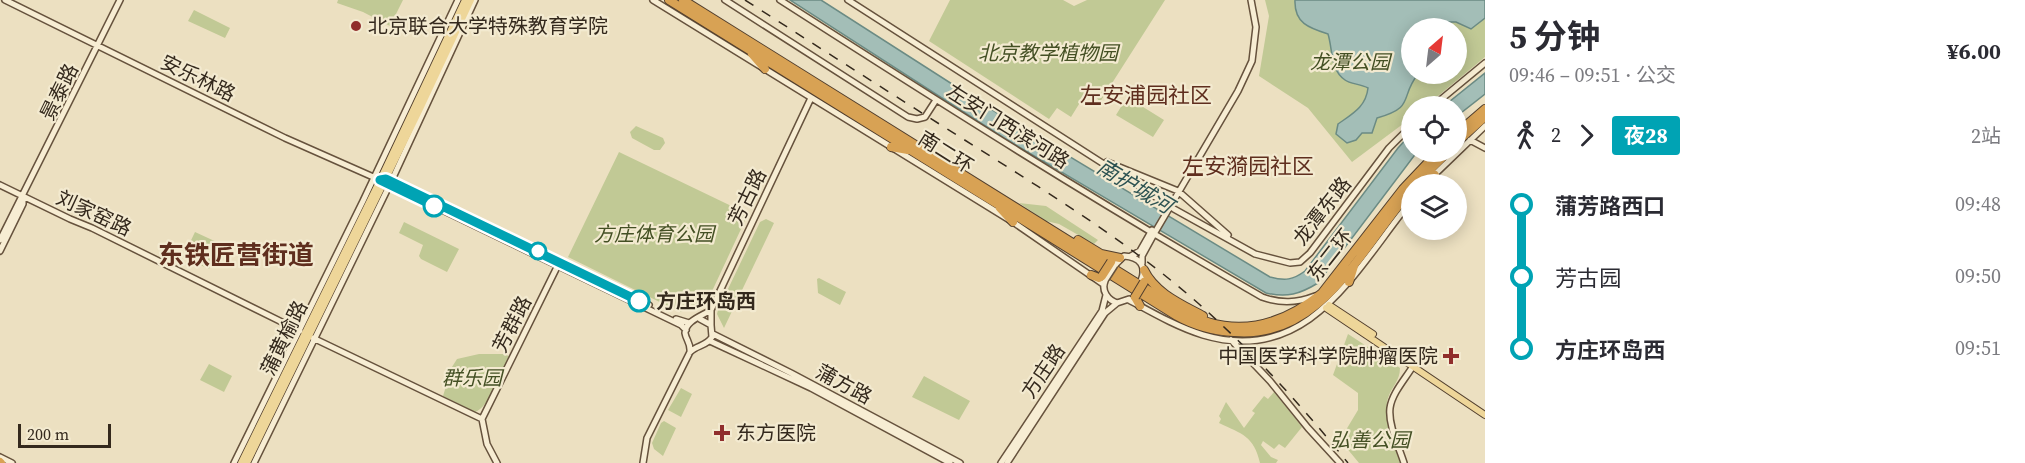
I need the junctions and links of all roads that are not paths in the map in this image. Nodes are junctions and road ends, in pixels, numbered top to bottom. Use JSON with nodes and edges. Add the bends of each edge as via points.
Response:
{"nodes":[{"id":1,"x":5,"y":0,"type":"edge"},
{"id":2,"x":120,"y":0,"type":"edge"},
{"id":3,"x":458,"y":0,"type":"edge"},
{"id":4,"x":465,"y":0,"type":"edge"},
{"id":5,"x":473,"y":0,"type":"edge"},
{"id":6,"x":653,"y":0,"type":"edge"},
{"id":7,"x":669,"y":0,"type":"edge"},
{"id":8,"x":682,"y":0,"type":"edge"},
{"id":9,"x":725,"y":0,"type":"edge"},
{"id":10,"x":780,"y":0,"type":"edge"},
{"id":11,"x":848,"y":0,"type":"edge"},
{"id":12,"x":1250,"y":0,"type":"edge"},
{"id":13,"x":98,"y":46,"type":"junction"},
{"id":14,"x":745,"y":46,"type":"junction"},
{"id":15,"x":1485,"y":63,"type":"edge"},
{"id":16,"x":765,"y":69,"type":"junction"},
{"id":17,"x":432,"y":85,"type":"junction"},
{"id":18,"x":431,"y":96,"type":"junction"},
{"id":19,"x":1445,"y":96,"type":"edge"},
{"id":20,"x":811,"y":98,"type":"junction"},
{"id":21,"x":936,"y":100,"type":"junction"},
{"id":22,"x":1485,"y":109,"type":"edge"},
{"id":23,"x":1485,"y":117,"type":"edge"},
{"id":24,"x":1467,"y":125,"type":"edge"},
{"id":25,"x":1485,"y":126,"type":"edge"},
{"id":26,"x":1467,"y":133,"type":"edge"},
{"id":27,"x":1401,"y":136,"type":"edge"},
{"id":28,"x":1470,"y":140,"type":"junction"},
{"id":29,"x":891,"y":147,"type":"junction"},
{"id":30,"x":1485,"y":148,"type":"edge"},
{"id":31,"x":913,"y":151,"type":"junction"},
{"id":32,"x":1089,"y":153,"type":"junction"},
{"id":33,"x":1429,"y":162,"type":"edge"},
{"id":34,"x":1438,"y":162,"type":"edge"},
{"id":35,"x":1426,"y":174,"type":"edge"},
{"id":36,"x":1436,"y":174,"type":"edge"},
{"id":37,"x":384,"y":181,"type":"junction"},
{"id":38,"x":0,"y":185,"type":"edge"},
{"id":39,"x":1177,"y":190,"type":"junction"},
{"id":40,"x":23,"y":197,"type":"junction"},
{"id":41,"x":993,"y":200,"type":"junction"},
{"id":42,"x":1401,"y":205,"type":"edge"},
{"id":43,"x":1401,"y":207,"type":"edge"},
{"id":44,"x":1167,"y":208,"type":"junction"},
{"id":45,"x":1013,"y":222,"type":"junction"},
{"id":46,"x":1041,"y":222,"type":"junction"},
{"id":47,"x":1153,"y":232,"type":"junction"},
{"id":48,"x":0,"y":240,"type":"edge"},
{"id":49,"x":1234,"y":242,"type":"junction"},
{"id":50,"x":0,"y":251,"type":"edge"},
{"id":51,"x":1131,"y":256,"type":"junction"},
{"id":52,"x":1357,"y":259,"type":"junction"},
{"id":53,"x":1115,"y":261,"type":"junction"},
{"id":54,"x":558,"y":263,"type":"junction"},
{"id":55,"x":1143,"y":266,"type":"junction"},
{"id":56,"x":1091,"y":275,"type":"joint"},
{"id":57,"x":1104,"y":280,"type":"junction"},
{"id":58,"x":1142,"y":282,"type":"junction"},
{"id":59,"x":1349,"y":282,"type":"junction"},
{"id":60,"x":1163,"y":293,"type":"junction"},
{"id":61,"x":1322,"y":293,"type":"junction"},
{"id":62,"x":1106,"y":295,"type":"junction"},
{"id":63,"x":1132,"y":298,"type":"junction"},
{"id":64,"x":1118,"y":303,"type":"junction"},
{"id":65,"x":1140,"y":306,"type":"joint"},
{"id":66,"x":1327,"y":306,"type":"junction"},
{"id":67,"x":711,"y":310,"type":"junction"},
{"id":68,"x":700,"y":318,"type":"junction"},
{"id":69,"x":689,"y":322,"type":"junction"},
{"id":70,"x":1217,"y":324,"type":"junction"},
{"id":71,"x":711,"y":325,"type":"junction"},
{"id":72,"x":1206,"y":328,"type":"joint"},
{"id":73,"x":686,"y":330,"type":"junction"},
{"id":74,"x":713,"y":334,"type":"junction"},
{"id":75,"x":307,"y":335,"type":"junction"},
{"id":76,"x":1231,"y":340,"type":"junction"},
{"id":77,"x":710,"y":341,"type":"junction"},
{"id":78,"x":690,"y":342,"type":"junction"},
{"id":79,"x":698,"y":346,"type":"junction"},
{"id":80,"x":690,"y":352,"type":"junction"},
{"id":81,"x":1413,"y":366,"type":"junction"},
{"id":82,"x":1485,"y":413,"type":"edge"},
{"id":83,"x":482,"y":419,"type":"junction"},
{"id":84,"x":254,"y":429,"type":"junction"},
{"id":85,"x":0,"y":457,"type":"edge"},
{"id":86,"x":12,"y":463,"type":"edge"},
{"id":87,"x":234,"y":463,"type":"edge"},
{"id":88,"x":240,"y":463,"type":"edge"},
{"id":89,"x":247,"y":463,"type":"edge"},
{"id":90,"x":254,"y":463,"type":"edge"},
{"id":91,"x":497,"y":463,"type":"edge"},
{"id":92,"x":643,"y":463,"type":"edge"},
{"id":93,"x":950,"y":463,"type":"edge"},
{"id":94,"x":960,"y":463,"type":"edge"},
{"id":95,"x":1001,"y":463,"type":"edge"},
{"id":96,"x":1006,"y":463,"type":"edge"},
{"id":97,"x":1340,"y":463,"type":"edge"},
{"id":98,"x":1404,"y":463,"type":"edge"}],
"edges":[{"from":1,"to":13,"type":"street","name":"安乐林路"},
{"from":2,"to":13,"type":"street","name":"景泰路"},
{"from":3,"to":37,"type":"street"},
{"from":4,"to":37,"type":"main road","name":"蒲黄榆路"},
{"from":5,"to":17,"type":"main road","name":"蒲黄榆路"},
{"from":5,"to":18,"type":"street"},
{"from":6,"to":16,"type":"street"},
{"from":7,"to":14,"type":"highway","name":"南二环"},
{"from":8,"to":46,"type":"highway","name":"南二环"},
{"from":9,"to":21,"type":"street","via":[[908,117],[925,117]]},
{"from":10,"to":21,"type":"street","name":"左安门西滨河路"},
{"from":11,"to":32,"type":"street"},
{"from":12,"to":39,"type":"street","via":[[1253,25],[1248,65]]},
{"from":13,"to":37,"type":"street","name":"安乐林路"},
{"from":13,"to":40,"type":"street","name":"景泰路"},
{"from":14,"to":16,"type":"highway"},
{"from":14,"to":31,"type":"highway","name":"南二环"},
{"from":15,"to":19,"type":"street"},
{"from":16,"to":20,"type":"street"},
{"from":17,"to":18,"type":"main road"},
{"from":17,"to":37,"type":"main road","name":"蒲黄榆路"},
{"from":18,"to":37,"type":"street"},
{"from":20,"to":29,"type":"street"},
{"from":20,"to":67,"type":"street","name":"芳古路"},
{"from":21,"to":47,"type":"street","name":"左安门西滨河路"},
{"from":22,"to":24,"type":"highway"},
{"from":23,"to":26,"type":"highway"},
{"from":25,"to":28,"type":"street"},
{"from":27,"to":49,"type":"street","name":"龙潭东路","via":[[1305,258],[1290,263],[1255,254]]},
{"from":28,"to":30,"type":"street"},
{"from":28,"to":36,"type":"street"},
{"from":29,"to":31,"type":"highway"},
{"from":29,"to":45,"type":"street"},
{"from":31,"to":41,"type":"highway","name":"南二环"},
{"from":32,"to":39,"type":"street"},
{"from":32,"to":44,"type":"street","name":"龙潭东路"},
{"from":33,"to":61,"type":"highway","name":"东二环","via":[[1397,196]]},
{"from":34,"to":35,"type":"highway"},
{"from":37,"to":54,"type":"street","name":"安乐林路"},
{"from":37,"to":75,"type":"main road","name":"蒲黄榆路"},
{"from":37,"to":75,"type":"street"},
{"from":38,"to":40,"type":"street","name":"刘家窑路"},
{"from":39,"to":44,"type":"street"},
{"from":39,"to":49,"type":"street","name":"龙潭东路"},
{"from":40,"to":48,"type":"street"},
{"from":40,"to":50,"type":"street"},
{"from":40,"to":75,"type":"street","name":"刘家窑路"},
{"from":41,"to":45,"type":"highway"},
{"from":41,"to":72,"type":"highway","name":"南二环","via":[[1177,315]]},
{"from":42,"to":52,"type":"highway","name":"东二环"},
{"from":43,"to":59,"type":"street"},
{"from":44,"to":47,"type":"street"},
{"from":44,"to":49,"type":"street","name":"龙潭东路"},
{"from":45,"to":56,"type":"street"},
{"from":46,"to":53,"type":"highway"},
{"from":46,"to":70,"type":"highway","name":"南二环","via":[[1180,310]]},
{"from":47,"to":51,"type":"street","via":[[1140,251]]},
{"from":47,"to":55,"type":"street","via":[[1142,256]]},
{"from":47,"to":61,"type":"street","name":"左安门西滨河路","via":[[1271,300],[1292,302]]},
{"from":51,"to":53,"type":"street"},
{"from":51,"to":55,"type":"street"},
{"from":52,"to":59,"type":"highway"},
{"from":52,"to":72,"type":"highway","name":"东二环","via":[[1325,298],[1302,317],[1256,332]]},
{"from":53,"to":57,"type":"highway","bridge":true},
{"from":54,"to":69,"type":"street"},
{"from":54,"to":73,"type":"street"},
{"from":54,"to":83,"type":"street","name":"芳群路"},
{"from":55,"to":58,"type":"street"},
{"from":55,"to":60,"type":"highway","via":[[1149,280]]},
{"from":56,"to":57,"type":"highway"},
{"from":57,"to":62,"type":"street"},
{"from":58,"to":60,"type":"highway"},
{"from":58,"to":63,"type":"highway","bridge":true},
{"from":59,"to":66,"type":"street"},
{"from":60,"to":70,"type":"highway"},
{"from":61,"to":70,"type":"highway","name":"东二环","via":[[1277,321],[1249,326]]},
{"from":62,"to":64,"type":"street"},
{"from":62,"to":95,"type":"street","name":"方庄路","via":[[1102,311]]},
{"from":63,"to":64,"type":"street"},
{"from":63,"to":65,"type":"highway"},
{"from":64,"to":96,"type":"street","name":"方庄路","via":[[1105,313]]},
{"from":65,"to":76,"type":"street","via":[[1188,330]]},
{"from":66,"to":76,"type":"street","via":[[1306,323],[1282,334]]},
{"from":66,"to":81,"type":"main road"},
{"from":66,"to":82,"type":"main road"},
{"from":67,"to":68,"type":"street"},
{"from":67,"to":71,"type":"street"},
{"from":68,"to":69,"type":"street"},
{"from":68,"to":71,"type":"street"},
{"from":69,"to":73,"type":"street"},
{"from":71,"to":74,"type":"street"},
{"from":73,"to":78,"type":"street"},
{"from":74,"to":77,"type":"street"},
{"from":74,"to":94,"type":"street","name":"蒲方路"},
{"from":75,"to":83,"type":"street","name":"刘家窑路"},
{"from":75,"to":84,"type":"main road","name":"蒲黄榆路"},
{"from":75,"to":89,"type":"main road","name":"蒲黄榆路"},
{"from":75,"to":90,"type":"street"},
{"from":76,"to":97,"type":"street"},
{"from":77,"to":79,"type":"street"},
{"from":77,"to":93,"type":"street","name":"蒲方路","via":[[811,388]]},
{"from":78,"to":79,"type":"street"},
{"from":78,"to":80,"type":"street"},
{"from":79,"to":80,"type":"street"},
{"from":80,"to":92,"type":"street","via":[[647,438]]},
{"from":81,"to":82,"type":"main road"},
{"from":81,"to":98,"type":"street","via":[[1390,408]]},
{"from":83,"to":91,"type":"street"},
{"from":84,"to":87,"type":"street"},
{"from":84,"to":88,"type":"main road","name":"蒲黄榆路"},
{"from":85,"to":86,"type":"street"}]}
